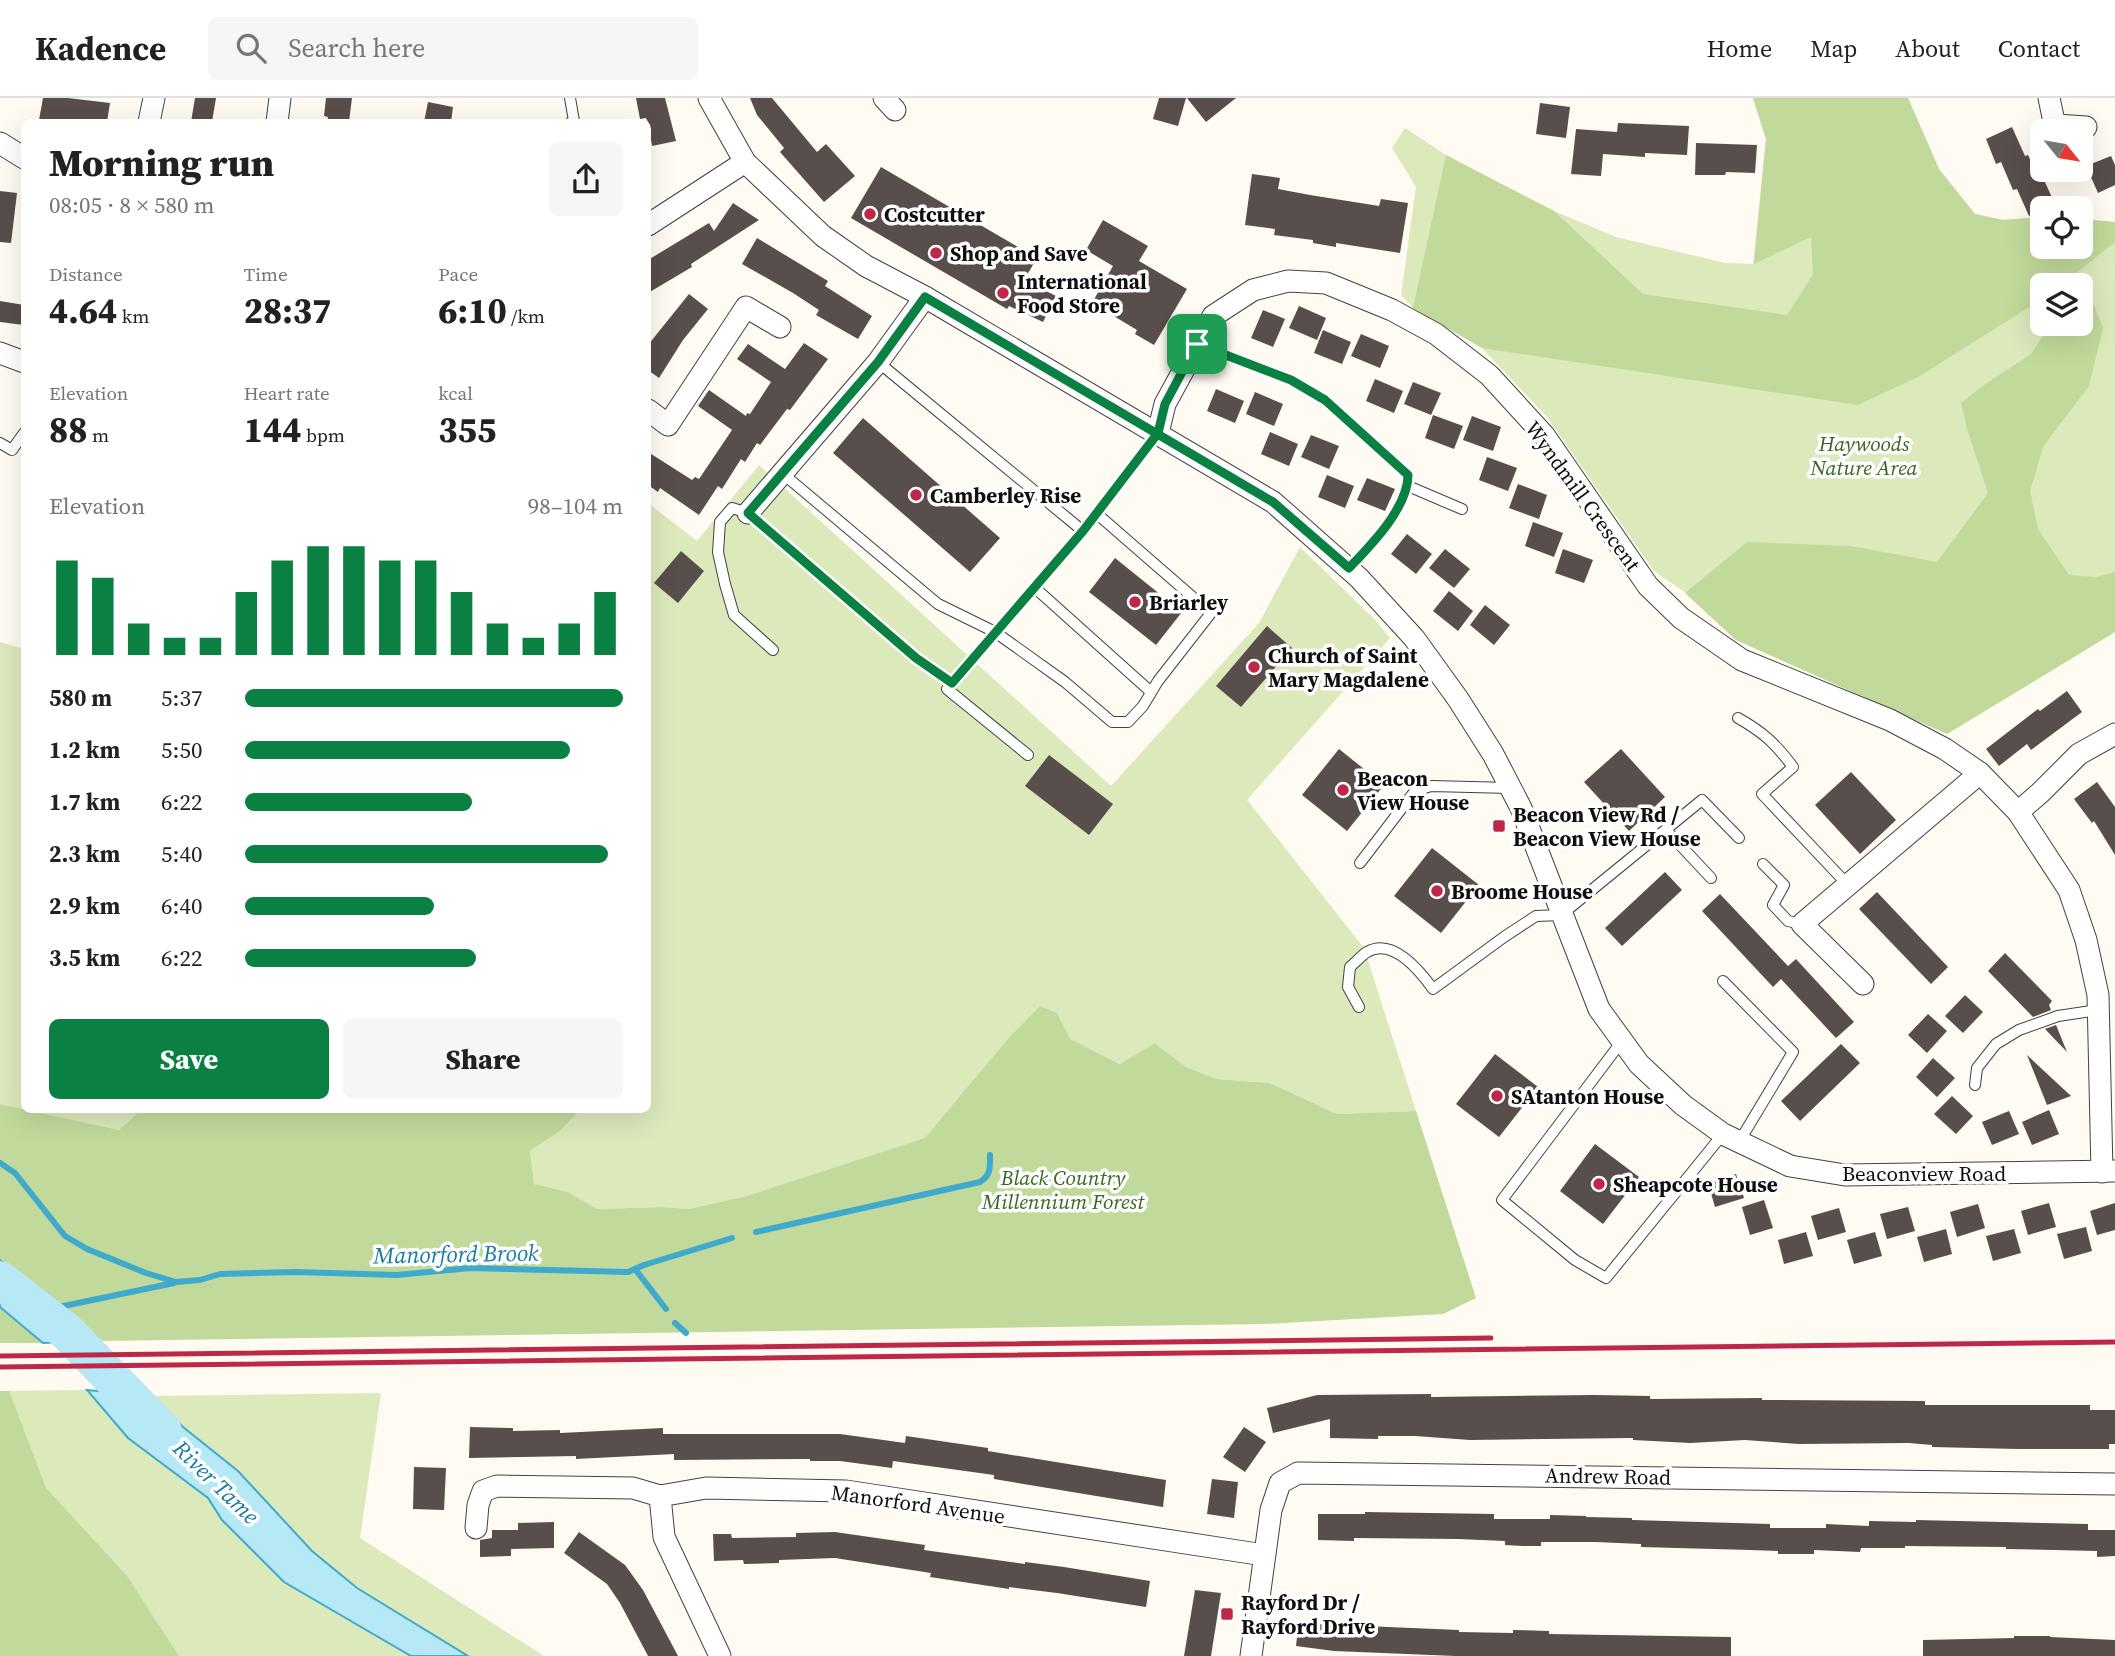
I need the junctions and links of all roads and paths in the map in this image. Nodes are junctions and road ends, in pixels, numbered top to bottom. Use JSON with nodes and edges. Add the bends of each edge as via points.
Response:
{"nodes":[{"id":1,"x":154,"y":98,"type":"edge"},
{"id":2,"x":280,"y":98,"type":"edge"},
{"id":3,"x":570,"y":98,"type":"edge"},
{"id":4,"x":709,"y":98,"type":"edge"},
{"id":5,"x":2049,"y":98,"type":"edge"},
{"id":6,"x":150,"y":119,"type":"edge"},
{"id":7,"x":276,"y":119,"type":"edge"},
{"id":8,"x":574,"y":119,"type":"edge"},
{"id":9,"x":2054,"y":119,"type":"edge"},
{"id":10,"x":0,"y":143,"type":"edge"},
{"id":11,"x":21,"y":156,"type":"edge"},
{"id":12,"x":746,"y":162,"type":"junction"},
{"id":13,"x":651,"y":223,"type":"edge"},
{"id":14,"x":925,"y":297,"type":"junction"},
{"id":15,"x":780,"y":327,"type":"dead end"},
{"id":16,"x":1197,"y":344,"type":"junction"},
{"id":17,"x":0,"y":353,"type":"edge"},
{"id":18,"x":21,"y":361,"type":"edge"},
{"id":19,"x":878,"y":362,"type":"junction"},
{"id":20,"x":651,"y":412,"type":"edge"},
{"id":21,"x":1158,"y":433,"type":"junction"},
{"id":22,"x":21,"y":437,"type":"edge"},
{"id":23,"x":0,"y":443,"type":"edge"},
{"id":24,"x":782,"y":473,"type":"junction"},
{"id":25,"x":1408,"y":486,"type":"junction"},
{"id":26,"x":1462,"y":509,"type":"dead end"},
{"id":27,"x":748,"y":513,"type":"junction"},
{"id":28,"x":1096,"y":513,"type":"junction"},
{"id":29,"x":1083,"y":531,"type":"junction"},
{"id":30,"x":1349,"y":568,"type":"junction"},
{"id":31,"x":1034,"y":587,"type":"junction"},
{"id":32,"x":995,"y":632,"type":"junction"},
{"id":33,"x":773,"y":650,"type":"dead end"},
{"id":34,"x":952,"y":683,"type":"junction"},
{"id":35,"x":1151,"y":692,"type":"junction"},
{"id":36,"x":1738,"y":718,"type":"dead end"},
{"id":37,"x":2115,"y":734,"type":"edge"},
{"id":38,"x":1028,"y":755,"type":"dead end"},
{"id":39,"x":1980,"y":773,"type":"junction"},
{"id":40,"x":1511,"y":788,"type":"junction"},
{"id":41,"x":2018,"y":812,"type":"junction"},
{"id":42,"x":1666,"y":830,"type":"junction"},
{"id":43,"x":1739,"y":838,"type":"dead end"},
{"id":44,"x":1360,"y":863,"type":"dead end"},
{"id":45,"x":1763,"y":864,"type":"dead end"},
{"id":46,"x":1712,"y":878,"type":"dead end"},
{"id":47,"x":1848,"y":886,"type":"junction"},
{"id":48,"x":1561,"y":915,"type":"junction"},
{"id":49,"x":1802,"y":924,"type":"junction"},
{"id":50,"x":1723,"y":981,"type":"dead end"},
{"id":51,"x":1863,"y":984,"type":"dead end"},
{"id":52,"x":1359,"y":1007,"type":"dead end"},
{"id":53,"x":2098,"y":1010,"type":"junction"},
{"id":54,"x":1622,"y":1041,"type":"junction"},
{"id":55,"x":1975,"y":1085,"type":"dead end"},
{"id":56,"x":1731,"y":1138,"type":"junction"},
{"id":57,"x":2108,"y":1171,"type":"edge"},
{"id":58,"x":2115,"y":1484,"type":"edge"},
{"id":59,"x":660,"y":1496,"type":"junction"},
{"id":60,"x":476,"y":1528,"type":"dead end"},
{"id":61,"x":1264,"y":1555,"type":"junction"},
{"id":62,"x":720,"y":1656,"type":"edge"},
{"id":63,"x":1251,"y":1656,"type":"edge"}],
"edges":[{"from":1,"to":6,"type":"street"},
{"from":2,"to":7,"type":"street"},
{"from":3,"to":8,"type":"lane"},
{"from":4,"to":12,"type":"street","name":"Beaconview Road"},
{"from":5,"to":9,"type":"street"},
{"from":10,"to":11,"type":"street"},
{"from":12,"to":13,"type":"street"},
{"from":12,"to":14,"type":"street","name":"Beaconview Road","via":[[823,236],[866,266]]},
{"from":14,"to":19,"type":"street"},
{"from":14,"to":21,"type":"street","name":"Beaconview Road"},
{"from":15,"to":20,"type":"street","via":[[746,307],[668,425]]},
{"from":16,"to":21,"type":"street","name":"Wyndmill Crescent","via":[[1165,404]]},
{"from":16,"to":25,"type":"lane","via":[[1291,380],[1325,400],[1408,475]]},
{"from":16,"to":39,"type":"street","name":"Wyndmill Crescent","via":[[1213,316],[1253,290],[1288,281],[1326,283],[1436,334],[1489,375],[1544,435],[1648,586],[1681,618],[1742,660],[1890,720]]},
{"from":17,"to":18,"type":"street"},
{"from":19,"to":24,"type":"street"},
{"from":19,"to":29,"type":"lane"},
{"from":21,"to":28,"type":"lane"},
{"from":21,"to":30,"type":"street","name":"Beaconview Road","via":[[1273,502]]},
{"from":22,"to":23,"type":"lane","via":[[12,450]]},
{"from":24,"to":27,"type":"street"},
{"from":24,"to":32,"type":"lane","via":[[938,604]]},
{"from":25,"to":26,"type":"lane"},
{"from":25,"to":30,"type":"lane","via":[[1376,540]]},
{"from":27,"to":33,"type":"lane","via":[[732,508],[720,522],[718,552],[734,615]]},
{"from":27,"to":34,"type":"lane","via":[[916,658]]},
{"from":28,"to":29,"type":"lane"},
{"from":28,"to":35,"type":"lane","via":[[1211,613]]},
{"from":29,"to":31,"type":"lane"},
{"from":30,"to":40,"type":"street","name":"Beaconview Road","via":[[1414,638],[1458,699]]},
{"from":31,"to":32,"type":"lane"},
{"from":31,"to":35,"type":"lane"},
{"from":32,"to":34,"type":"lane"},
{"from":32,"to":35,"type":"lane","via":[[1112,722],[1128,722]]},
{"from":34,"to":38,"type":"lane","via":[[947,690]]},
{"from":36,"to":47,"type":"lane","via":[[1776,744],[1793,767],[1762,794]]},
{"from":37,"to":41,"type":"street","via":[[2079,754]]},
{"from":39,"to":41,"type":"street","name":"Wyndmill Crescent"},
{"from":39,"to":47,"type":"street"},
{"from":40,"to":44,"type":"lane","via":[[1431,786],[1415,791]]},
{"from":40,"to":48,"type":"street","name":"Beaconview Road"},
{"from":41,"to":53,"type":"street","name":"Wyndmill Crescent","via":[[2068,890],[2086,940]]},
{"from":42,"to":43,"type":"lane","via":[[1702,800]]},
{"from":42,"to":46,"type":"lane"},
{"from":42,"to":48,"type":"lane"},
{"from":45,"to":49,"type":"lane","via":[[1784,885],[1773,905],[1788,921]]},
{"from":47,"to":49,"type":"street"},
{"from":48,"to":52,"type":"lane","via":[[1536,916],[1433,989],[1406,959],[1386,948],[1369,951],[1350,967],[1348,987]]},
{"from":48,"to":54,"type":"street","name":"Beaconview Road","via":[[1599,1009]]},
{"from":49,"to":51,"type":"street"},
{"from":50,"to":56,"type":"lane","via":[[1793,1052]]},
{"from":53,"to":55,"type":"lane","via":[[2058,1016],[1996,1044],[1977,1068]]},
{"from":53,"to":57,"type":"street","name":"Wyndmill Crescent"},
{"from":54,"to":56,"type":"street","name":"Beaconview Road","via":[[1639,1065],[1683,1105]]},
{"from":54,"to":56,"type":"lane","via":[[1502,1200],[1575,1260],[1606,1278]]},
{"from":56,"to":57,"type":"street","name":"Beaconview Road","via":[[1790,1166],[1845,1175]]},
{"from":58,"to":61,"type":"street","name":"Andrew Road","via":[[1298,1473],[1280,1483]]},
{"from":59,"to":60,"type":"street","name":"Manorford Avenue","via":[[633,1488],[497,1486],[483,1491]]},
{"from":59,"to":61,"type":"street","name":"Manorford Avenue","via":[[706,1488],[846,1491]]},
{"from":59,"to":62,"type":"street","via":[[664,1537]]},
{"from":61,"to":63,"type":"street","name":"Andrew Road"}]}
